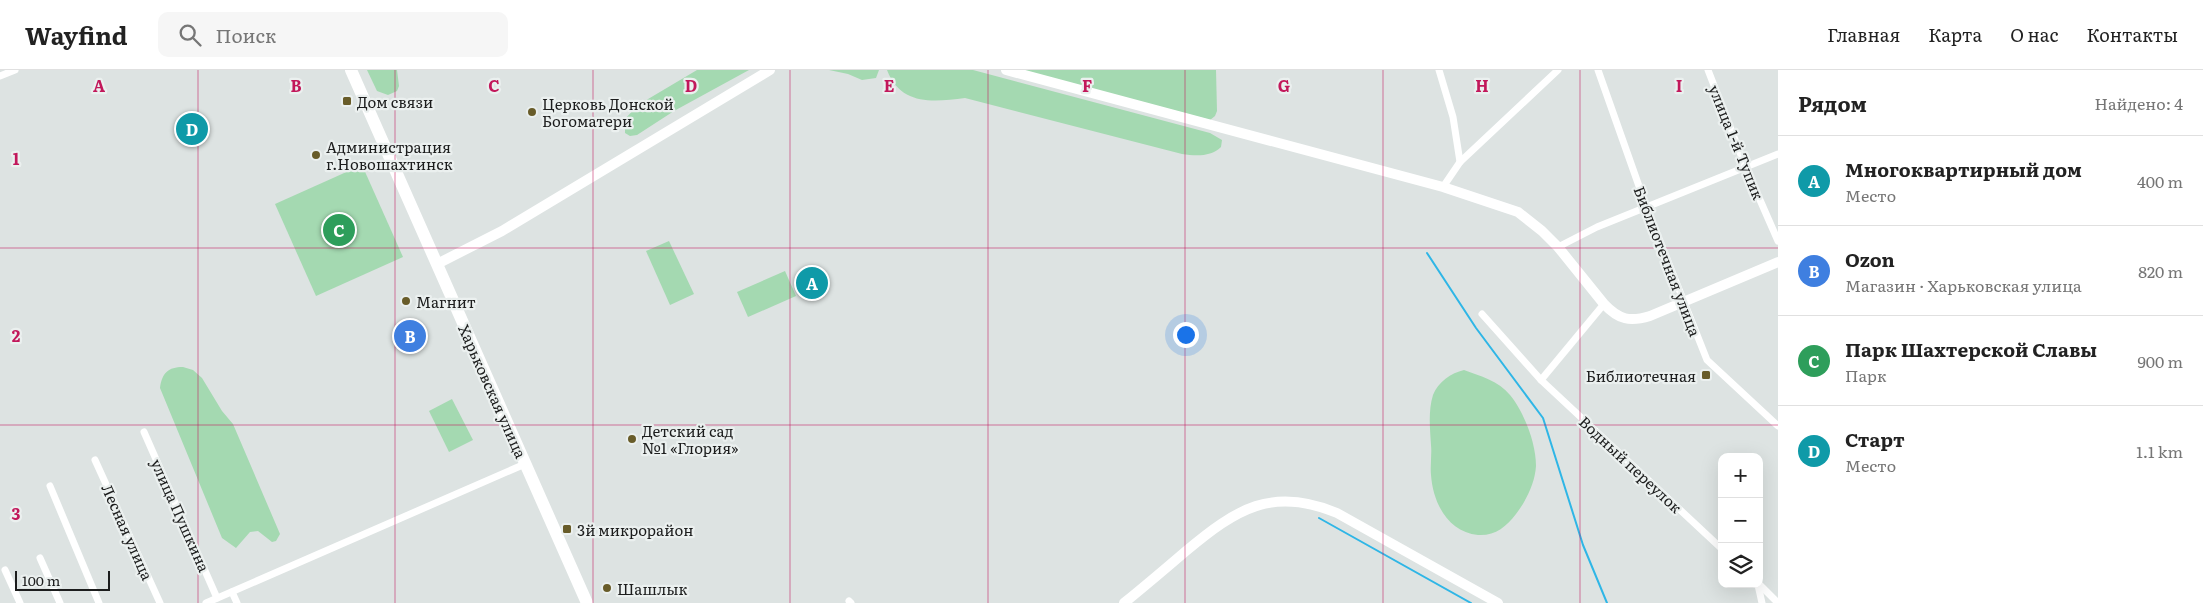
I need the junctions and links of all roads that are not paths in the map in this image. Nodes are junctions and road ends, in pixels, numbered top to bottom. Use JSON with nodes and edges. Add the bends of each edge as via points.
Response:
{"nodes":[{"id":1,"x":15,"y":70,"type":"edge"},
{"id":2,"x":351,"y":70,"type":"edge"},
{"id":3,"x":770,"y":70,"type":"edge"},
{"id":4,"x":1006,"y":70,"type":"edge"},
{"id":5,"x":1439,"y":70,"type":"edge"},
{"id":6,"x":1558,"y":70,"type":"edge"},
{"id":7,"x":1598,"y":70,"type":"edge"},
{"id":8,"x":1708,"y":70,"type":"edge"},
{"id":9,"x":0,"y":75,"type":"edge"},
{"id":10,"x":1778,"y":154,"type":"edge"},
{"id":11,"x":1460,"y":162,"type":"junction"},
{"id":12,"x":1746,"y":168,"type":"junction"},
{"id":13,"x":1443,"y":187,"type":"junction"},
{"id":14,"x":1646,"y":206,"type":"junction"},
{"id":15,"x":1778,"y":241,"type":"edge"},
{"id":16,"x":1558,"y":247,"type":"junction"},
{"id":17,"x":1778,"y":262,"type":"edge"},
{"id":18,"x":438,"y":264,"type":"junction"},
{"id":19,"x":1684,"y":301,"type":"junction"},
{"id":20,"x":1604,"y":304,"type":"junction"},
{"id":21,"x":1482,"y":314,"type":"dead end"},
{"id":22,"x":1541,"y":380,"type":"junction"},
{"id":23,"x":1778,"y":426,"type":"edge"},
{"id":24,"x":144,"y":432,"type":"dead end"},
{"id":25,"x":95,"y":460,"type":"dead end"},
{"id":26,"x":525,"y":464,"type":"junction"},
{"id":27,"x":50,"y":486,"type":"dead end"},
{"id":28,"x":1718,"y":545,"type":"edge"},
{"id":29,"x":40,"y":558,"type":"dead end"},
{"id":30,"x":5,"y":570,"type":"dead end"},
{"id":31,"x":1760,"y":588,"type":"edge"},
{"id":32,"x":1763,"y":588,"type":"edge"},
{"id":33,"x":232,"y":592,"type":"junction"},
{"id":34,"x":217,"y":598,"type":"junction"},
{"id":35,"x":20,"y":603,"type":"edge"},
{"id":36,"x":60,"y":603,"type":"edge"},
{"id":37,"x":99,"y":603,"type":"edge"},
{"id":38,"x":160,"y":603,"type":"edge"},
{"id":39,"x":206,"y":603,"type":"edge"},
{"id":40,"x":236,"y":603,"type":"edge"},
{"id":41,"x":587,"y":603,"type":"edge"},
{"id":42,"x":1124,"y":603,"type":"edge"},
{"id":43,"x":1498,"y":603,"type":"edge"},
{"id":44,"x":1762,"y":603,"type":"edge"},
{"id":45,"x":1778,"y":603,"type":"edge"}],
"edges":[{"from":1,"to":9,"type":"street"},
{"from":2,"to":18,"type":"highway","name":"Харьковская улица"},
{"from":3,"to":18,"type":"street","via":[[510,226]]},
{"from":4,"to":13,"type":"street"},
{"from":5,"to":11,"type":"street","via":[[1454,117]]},
{"from":6,"to":11,"type":"street"},
{"from":7,"to":14,"type":"street","name":"Библиотечная улица"},
{"from":8,"to":12,"type":"street","name":"улица 1-й Тупик"},
{"from":10,"to":12,"type":"street"},
{"from":11,"to":13,"type":"street"},
{"from":12,"to":14,"type":"street"},
{"from":12,"to":15,"type":"street","name":"улица 1-й Тупик"},
{"from":13,"to":16,"type":"street","via":[[1518,212]]},
{"from":14,"to":16,"type":"street"},
{"from":14,"to":19,"type":"street","name":"Библиотечная улица"},
{"from":16,"to":20,"type":"street"},
{"from":17,"to":19,"type":"street"},
{"from":18,"to":26,"type":"highway","name":"Харьковская улица"},
{"from":19,"to":20,"type":"street","via":[[1645,318],[1623,319]]},
{"from":19,"to":23,"type":"street","name":"Библиотечная улица","via":[[1710,365]]},
{"from":20,"to":22,"type":"street"},
{"from":21,"to":22,"type":"street","name":"Водный переулок"},
{"from":22,"to":28,"type":"street","name":"Водный переулок"},
{"from":24,"to":34,"type":"street","name":"улица Пушкина"},
{"from":25,"to":38,"type":"street","name":"Лесная улица"},
{"from":26,"to":33,"type":"street"},
{"from":26,"to":41,"type":"highway","name":"Харьковская улица"},
{"from":27,"to":37,"type":"street"},
{"from":29,"to":36,"type":"street"},
{"from":30,"to":35,"type":"street"},
{"from":31,"to":44,"type":"street"},
{"from":32,"to":45,"type":"street"},
{"from":33,"to":34,"type":"street"},
{"from":33,"to":40,"type":"street"},
{"from":34,"to":39,"type":"street"},
{"from":42,"to":43,"type":"street","via":[[1220,524],[1255,506],[1288,500],[1319,505],[1337,513]]}]}
